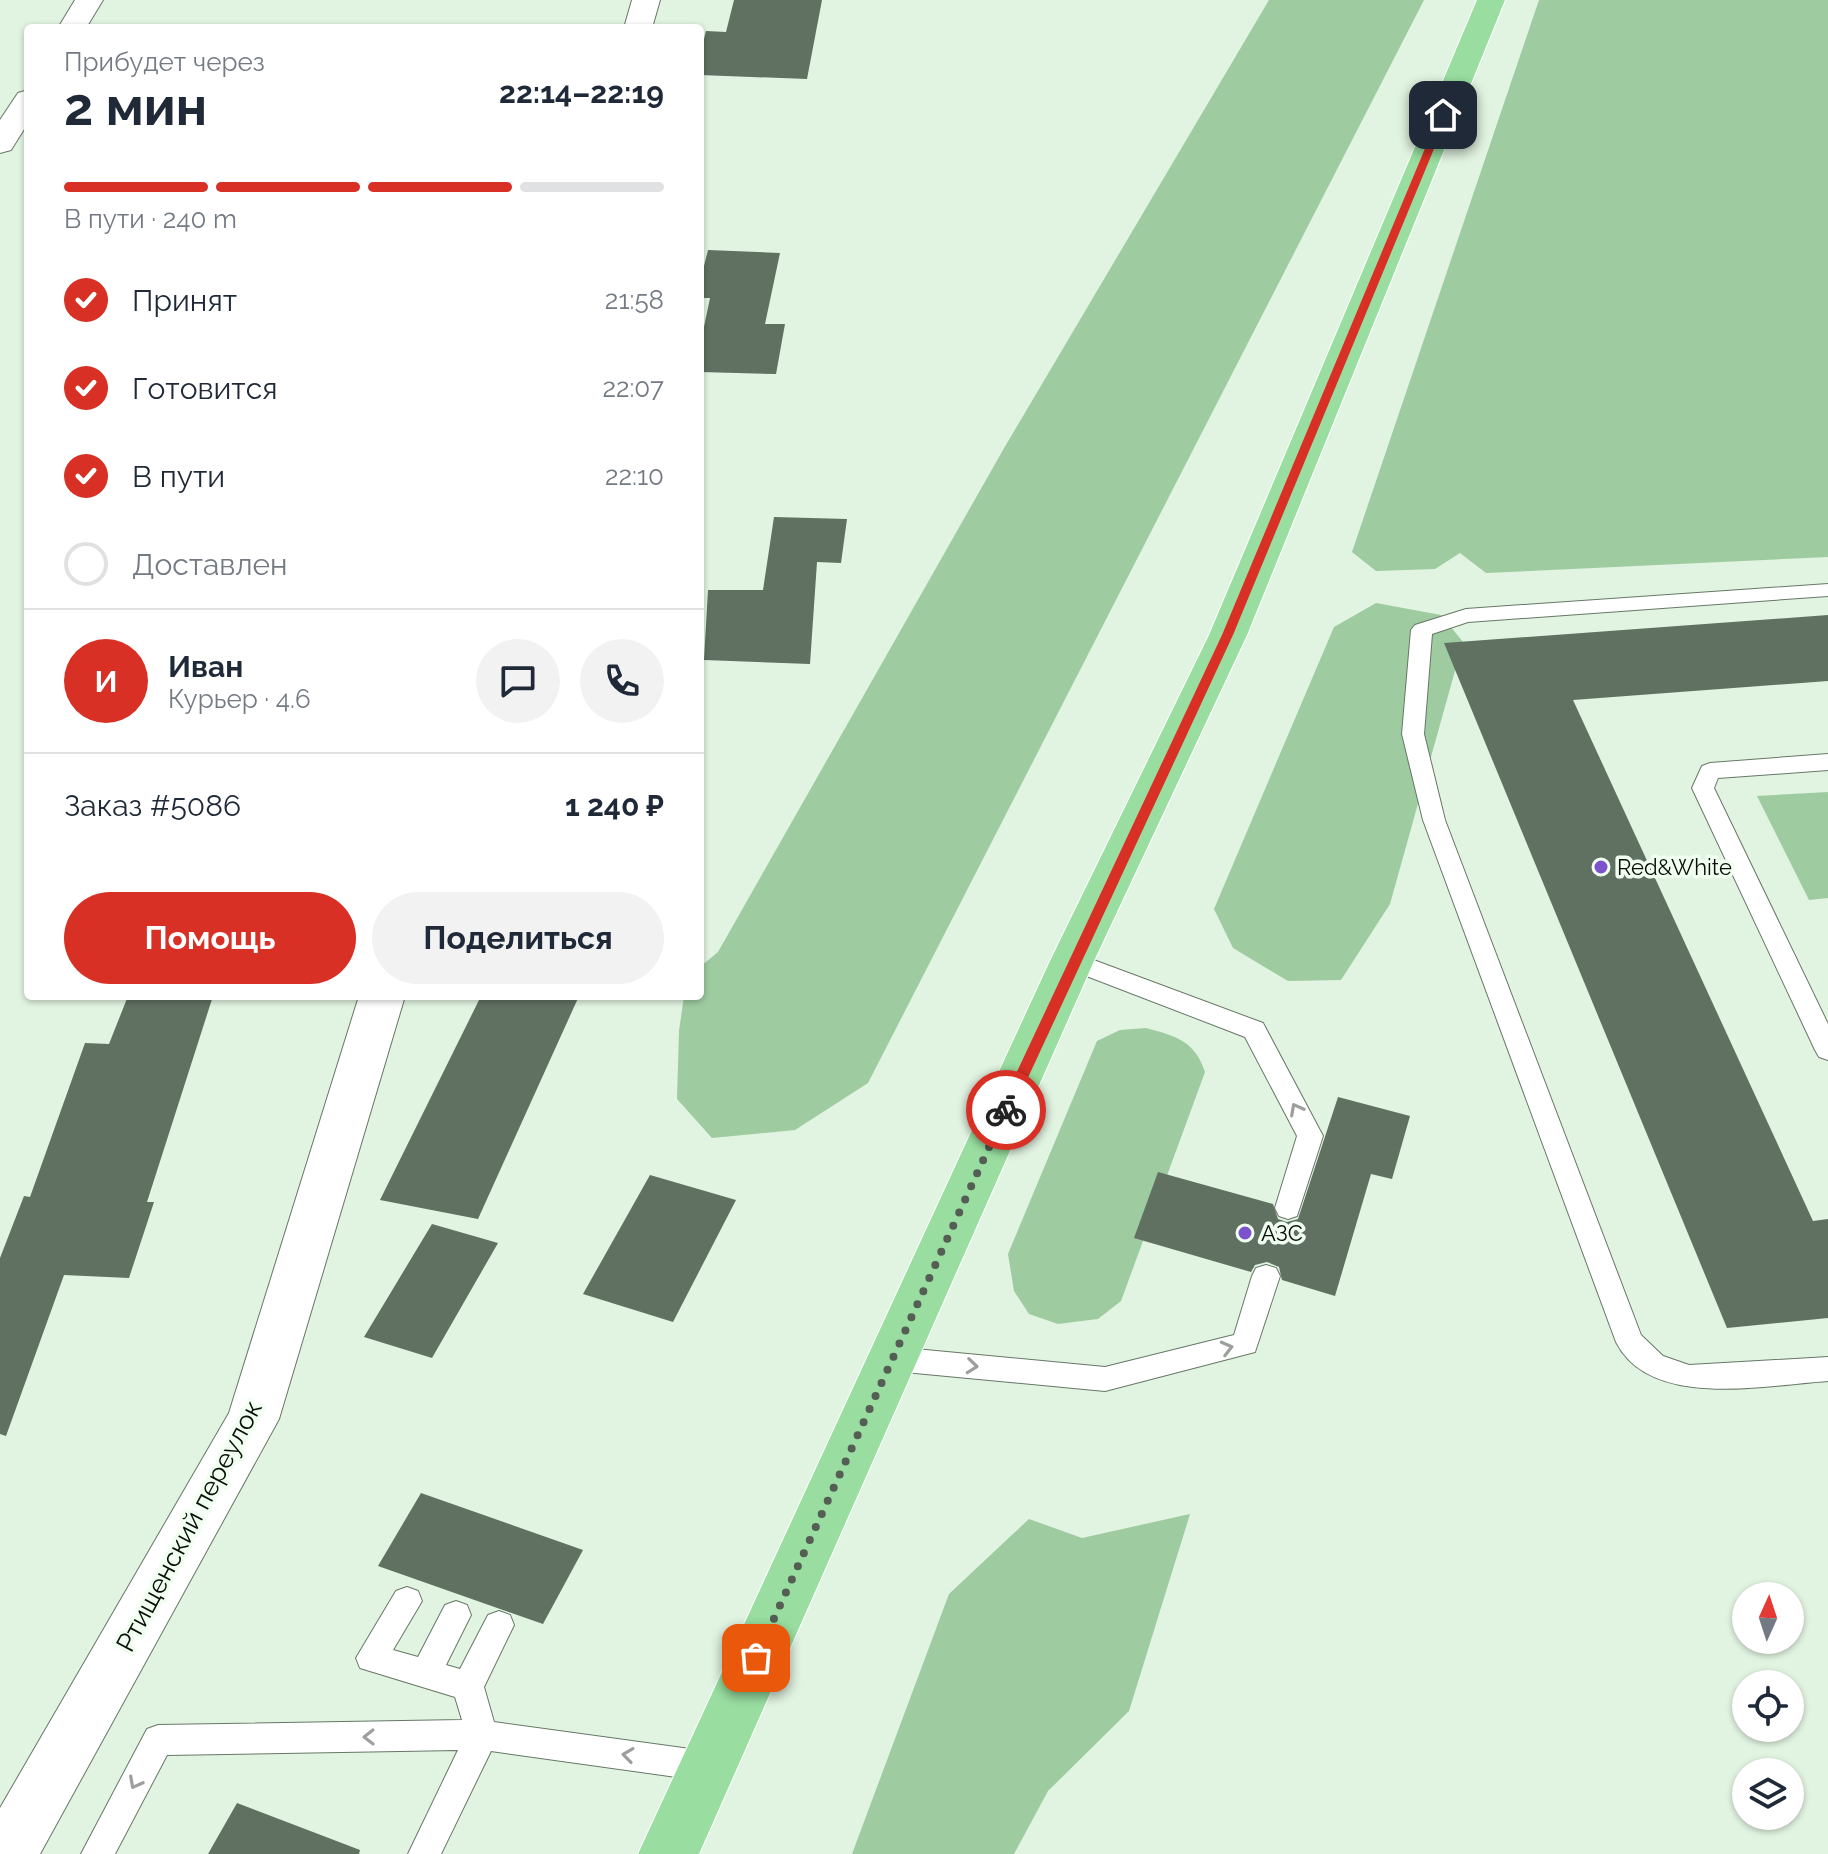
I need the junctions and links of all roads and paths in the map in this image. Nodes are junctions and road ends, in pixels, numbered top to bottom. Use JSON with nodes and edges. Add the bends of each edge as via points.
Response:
{"nodes":[{"id":1,"x":89,"y":0,"type":"edge"},
{"id":2,"x":646,"y":0,"type":"edge"},
{"id":3,"x":1491,"y":0,"type":"edge"},
{"id":4,"x":74,"y":24,"type":"edge"},
{"id":5,"x":639,"y":24,"type":"edge"},
{"id":6,"x":24,"y":107,"type":"edge"},
{"id":7,"x":9,"y":136,"type":"edge"},
{"id":8,"x":1828,"y":590,"type":"edge"},
{"id":9,"x":1828,"y":762,"type":"edge"},
{"id":10,"x":1072,"y":961,"type":"junction"},
{"id":11,"x":381,"y":1000,"type":"edge"},
{"id":12,"x":1828,"y":1050,"type":"edge"},
{"id":13,"x":1288,"y":1208,"type":"dead end"},
{"id":14,"x":1266,"y":1276,"type":"dead end"},
{"id":15,"x":894,"y":1359,"type":"junction"},
{"id":16,"x":1828,"y":1369,"type":"edge"},
{"id":17,"x":407,"y":1601,"type":"dead end"},
{"id":18,"x":456,"y":1615,"type":"dead end"},
{"id":19,"x":499,"y":1625,"type":"dead end"},
{"id":20,"x":426,"y":1673,"type":"junction"},
{"id":21,"x":468,"y":1686,"type":"junction"},
{"id":22,"x":482,"y":1735,"type":"junction"},
{"id":23,"x":705,"y":1766,"type":"junction"},
{"id":24,"x":7,"y":1854,"type":"edge"},
{"id":25,"x":97,"y":1854,"type":"edge"},
{"id":26,"x":424,"y":1854,"type":"edge"},
{"id":27,"x":668,"y":1854,"type":"edge"}],
"edges":[{"from":1,"to":4,"type":"street"},
{"from":2,"to":5,"type":"street"},
{"from":3,"to":10,"type":"main road","via":[[1228,635]]},
{"from":6,"to":7,"type":"street"},
{"from":8,"to":16,"type":"lane","via":[[1466,616],[1422,630],[1413,734],[1434,820],[1630,1342],[1653,1365],[1689,1377]]},
{"from":9,"to":12,"type":"lane","via":[[1710,771],[1703,788]]},
{"from":13,"to":10,"type":"lane","one_way":true,"via":[[1310,1136],[1254,1030]]},
{"from":10,"to":15,"type":"main road"},
{"from":11,"to":24,"type":"street","name":"Ртищенский переулок","via":[[253,1419]]},
{"from":15,"to":14,"type":"lane","one_way":true,"via":[[1105,1379],[1245,1344]]},
{"from":15,"to":23,"type":"main road"},
{"from":17,"to":20,"type":"lane","via":[[371,1658]]},
{"from":18,"to":20,"type":"lane"},
{"from":19,"to":21,"type":"lane"},
{"from":20,"to":21,"type":"lane"},
{"from":21,"to":22,"type":"lane"},
{"from":23,"to":22,"type":"lane","one_way":true},
{"from":22,"to":25,"type":"lane","one_way":true,"via":[[158,1740]]},
{"from":22,"to":26,"type":"lane"},
{"from":23,"to":27,"type":"main road"}]}
